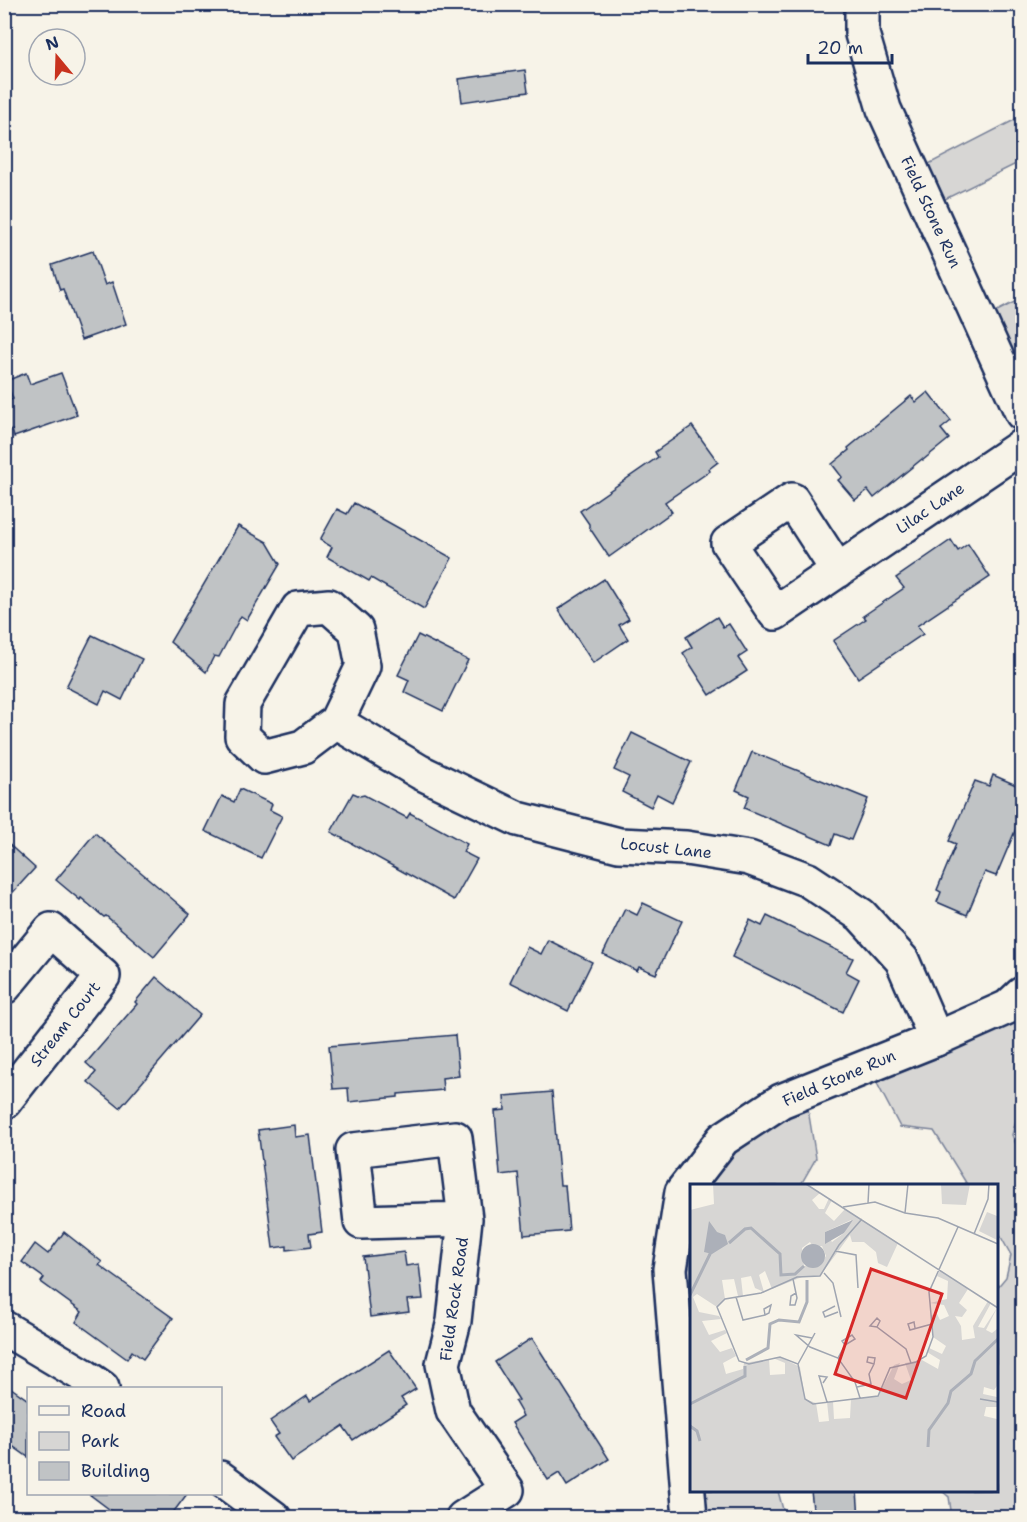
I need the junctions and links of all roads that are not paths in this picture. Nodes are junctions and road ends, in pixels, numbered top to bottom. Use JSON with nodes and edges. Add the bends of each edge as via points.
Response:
{"nodes":[{"id":1,"x":862,"y":4,"type":"edge"},
{"id":2,"x":1023,"y":413,"type":"edge"},
{"id":3,"x":1023,"y":446,"type":"edge"},
{"id":4,"x":838,"y":571,"type":"dead end"},
{"id":5,"x":336,"y":722,"type":"junction"},
{"id":6,"x":4,"y":987,"type":"edge"},
{"id":7,"x":1023,"y":994,"type":"edge"},
{"id":8,"x":936,"y":1039,"type":"junction"},
{"id":9,"x":5,"y":1101,"type":"edge"},
{"id":10,"x":465,"y":1219,"type":"dead end"},
{"id":11,"x":4,"y":1328,"type":"edge"},
{"id":12,"x":99,"y":1387,"type":"edge"},
{"id":13,"x":222,"y":1479,"type":"edge"},
{"id":14,"x":274,"y":1518,"type":"edge"},
{"id":15,"x":463,"y":1518,"type":"edge"},
{"id":16,"x":690,"y":1518,"type":"edge"}],
"edges":[{"from":1,"to":2,"type":"street","name":"Field Stone Run","via":[[862,34],[884,109]]},
{"from":3,"to":4,"type":"street","name":"Lilac Lane"},
{"from":5,"to":5,"type":"street","via":[[363,666],[356,630],[329,606],[298,609],[243,704],[242,736],[264,757],[303,747]]},
{"from":5,"to":8,"type":"street","name":"Locust Lane","via":[[420,772],[518,819],[619,844],[686,848],[749,858],[808,880],[861,915],[902,960]]},
{"from":6,"to":9,"type":"street","name":"Stream Court","via":[[51,930],[103,976]]},
{"from":7,"to":8,"type":"street","name":"Field Stone Run","via":[[1008,1007]]},
{"from":8,"to":16,"type":"street","name":"Field Stone Run","via":[[782,1101],[723,1138],[682,1192],[670,1269]]},
{"from":10,"to":15,"type":"street","name":"Field Rock Road","via":[[454,1321],[443,1364],[453,1411],[507,1490]]},
{"from":11,"to":12,"type":"street"},
{"from":13,"to":14,"type":"street"}]}
